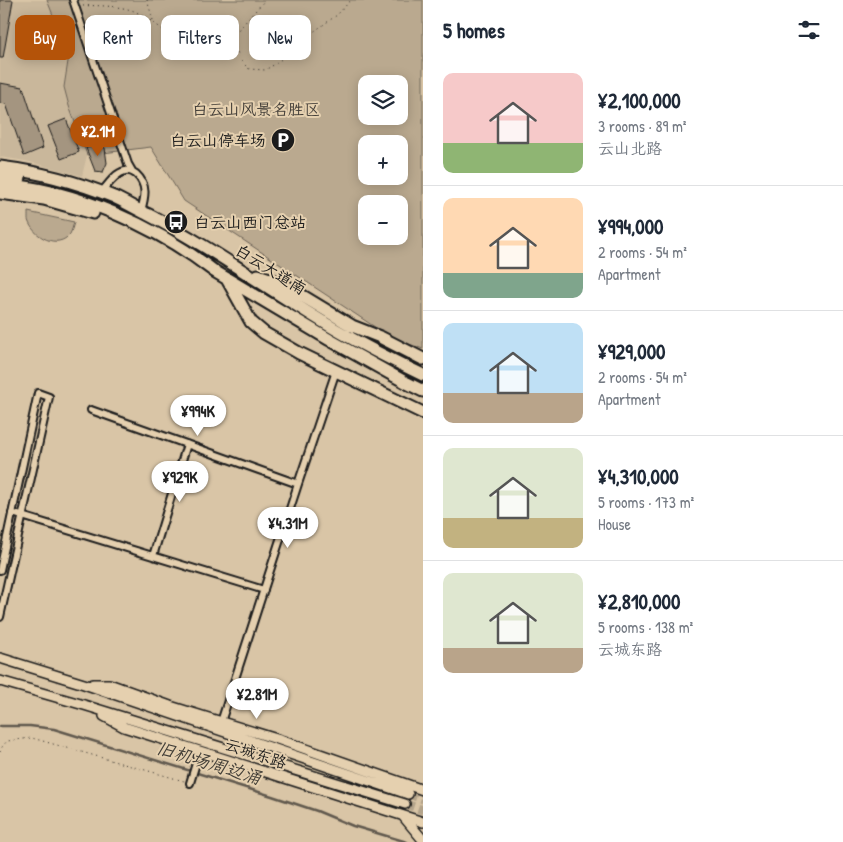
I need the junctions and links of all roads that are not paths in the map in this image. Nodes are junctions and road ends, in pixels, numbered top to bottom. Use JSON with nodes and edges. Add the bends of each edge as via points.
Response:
{"nodes":[{"id":1,"x":74,"y":3,"type":"edge"},
{"id":2,"x":0,"y":168,"type":"edge"},
{"id":3,"x":132,"y":171,"type":"junction"},
{"id":4,"x":0,"y":176,"type":"edge"},
{"id":5,"x":0,"y":184,"type":"edge"},
{"id":6,"x":101,"y":192,"type":"junction"},
{"id":7,"x":0,"y":193,"type":"edge"},
{"id":8,"x":141,"y":211,"type":"junction"},
{"id":9,"x":140,"y":225,"type":"junction"},
{"id":10,"x":237,"y":267,"type":"junction"},
{"id":11,"x":226,"y":278,"type":"junction"},
{"id":12,"x":423,"y":359,"type":"edge"},
{"id":13,"x":336,"y":371,"type":"junction"},
{"id":14,"x":423,"y":375,"type":"edge"},
{"id":15,"x":423,"y":391,"type":"edge"},
{"id":16,"x":92,"y":410,"type":"dead end"},
{"id":17,"x":423,"y":413,"type":"edge"},
{"id":18,"x":187,"y":444,"type":"junction"},
{"id":19,"x":298,"y":484,"type":"junction"},
{"id":20,"x":12,"y":513,"type":"junction"},
{"id":21,"x":22,"y":516,"type":"junction"},
{"id":22,"x":153,"y":556,"type":"junction"},
{"id":23,"x":0,"y":570,"type":"edge"},
{"id":24,"x":264,"y":590,"type":"junction"},
{"id":25,"x":0,"y":617,"type":"edge"},
{"id":26,"x":0,"y":658,"type":"edge"},
{"id":27,"x":0,"y":681,"type":"edge"},
{"id":28,"x":84,"y":684,"type":"junction"},
{"id":29,"x":16,"y":686,"type":"junction"},
{"id":30,"x":0,"y":690,"type":"edge"},
{"id":31,"x":84,"y":705,"type":"junction"},
{"id":32,"x":221,"y":722,"type":"junction"},
{"id":33,"x":199,"y":754,"type":"junction"},
{"id":34,"x":190,"y":783,"type":"road end"},
{"id":35,"x":423,"y":790,"type":"edge"},
{"id":36,"x":408,"y":794,"type":"tunnel mouth"},
{"id":37,"x":406,"y":804,"type":"tunnel mouth"},
{"id":38,"x":403,"y":816,"type":"junction"},
{"id":39,"x":423,"y":822,"type":"edge"},
{"id":40,"x":420,"y":837,"type":"edge"}],
"edges":[{"from":1,"to":3,"type":"street"},
{"from":2,"to":6,"type":"highway","name":"白云大道南","via":[[50,176]]},
{"from":3,"to":6,"type":"street","via":[[123,171]]},
{"from":3,"to":8,"type":"street","via":[[145,189]]},
{"from":4,"to":6,"type":"highway","name":"白云大道南"},
{"from":5,"to":9,"type":"highway","name":"白云大道南","via":[[62,195]]},
{"from":6,"to":8,"type":"highway","name":"白云大道南"},
{"from":7,"to":9,"type":"highway","name":"白云大道南","via":[[44,199],[116,222]]},
{"from":8,"to":10,"type":"highway","name":"白云大道南"},
{"from":9,"to":11,"type":"highway","name":"白云大道南"},
{"from":10,"to":12,"type":"highway","via":[[281,283],[352,326]]},
{"from":10,"to":14,"type":"highway","name":"白云大道南","via":[[342,333]]},
{"from":11,"to":13,"type":"highway","via":[[251,322],[264,333]]},
{"from":11,"to":15,"type":"highway","name":"白云大道南"},
{"from":13,"to":17,"type":"highway"},
{"from":13,"to":19,"type":"street"},
{"from":16,"to":18,"type":"street"},
{"from":18,"to":19,"type":"street"},
{"from":18,"to":22,"type":"street"},
{"from":19,"to":24,"type":"street"},
{"from":20,"to":21,"type":"street"},
{"from":20,"to":21,"type":"street","via":[[38,393],[49,397]]},
{"from":20,"to":23,"type":"street"},
{"from":21,"to":22,"type":"street"},
{"from":21,"to":25,"type":"street"},
{"from":22,"to":24,"type":"street"},
{"from":24,"to":32,"type":"street"},
{"from":26,"to":28,"type":"main road","name":"云城东路"},
{"from":27,"to":29,"type":"main road","name":"云城东路"},
{"from":28,"to":32,"type":"main road","name":"云城东路","via":[[109,684]]},
{"from":28,"to":36,"type":"main road","name":"云城东路"},
{"from":29,"to":30,"type":"main road"},
{"from":29,"to":31,"type":"main road","name":"云城东路"},
{"from":31,"to":33,"type":"main road","name":"云城东路","via":[[124,727]]},
{"from":31,"to":37,"type":"main road","name":"云城东路"},
{"from":32,"to":35,"type":"main road","name":"云城东路"},
{"from":33,"to":34,"type":"street"},
{"from":33,"to":38,"type":"main road","name":"云城东路"},
{"from":38,"to":39,"type":"main road","name":"云城东路"},
{"from":38,"to":40,"type":"main road"}]}
